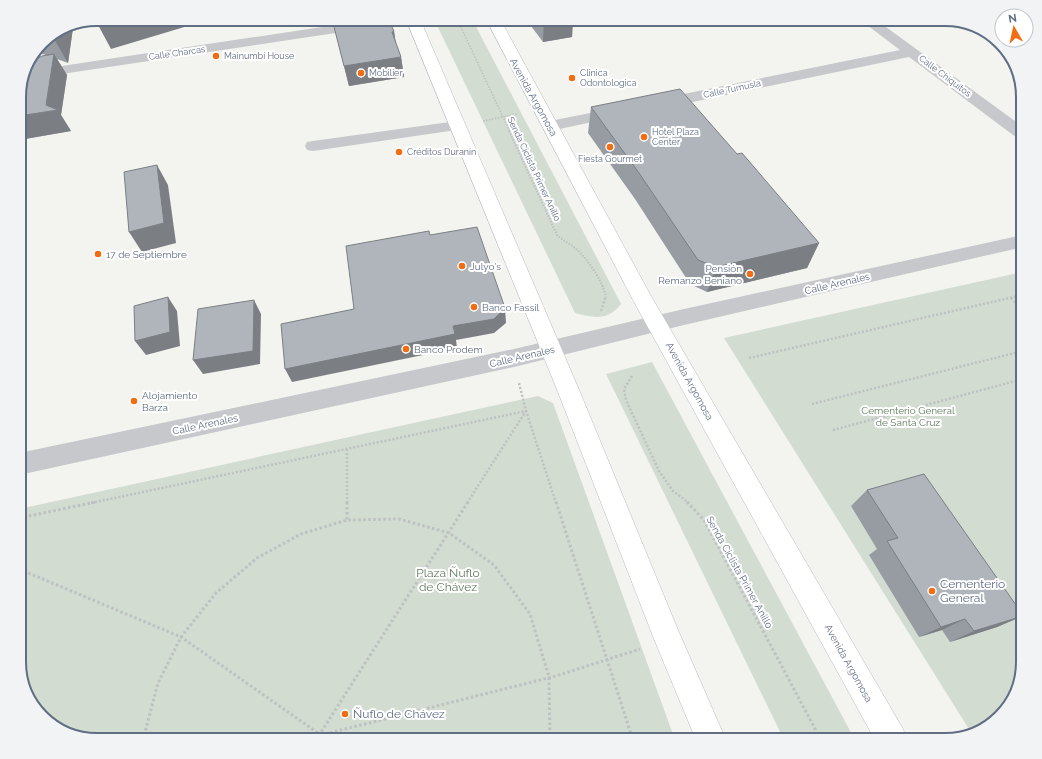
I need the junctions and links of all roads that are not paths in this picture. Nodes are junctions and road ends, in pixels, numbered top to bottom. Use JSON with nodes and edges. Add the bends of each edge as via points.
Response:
{"nodes":[{"id":1,"x":355,"y":26,"type":"edge"},
{"id":2,"x":415,"y":26,"type":"edge"},
{"id":3,"x":497,"y":26,"type":"edge"},
{"id":4,"x":876,"y":26,"type":"edge"},
{"id":5,"x":913,"y":52,"type":"junction"},
{"id":6,"x":29,"y":75,"type":"edge"},
{"id":7,"x":457,"y":126,"type":"junction"},
{"id":8,"x":550,"y":126,"type":"junction"},
{"id":9,"x":1016,"y":130,"type":"edge"},
{"id":10,"x":313,"y":146,"type":"dead end"},
{"id":11,"x":1016,"y":243,"type":"edge"},
{"id":12,"x":657,"y":324,"type":"junction"},
{"id":13,"x":551,"y":350,"type":"junction"},
{"id":14,"x":26,"y":463,"type":"edge"},
{"id":15,"x":708,"y":733,"type":"edge"},
{"id":16,"x":888,"y":733,"type":"edge"}],
"edges":[{"from":1,"to":6,"type":"street","name":"Calle Charcas"},
{"from":2,"to":7,"type":"main road"},
{"from":3,"to":8,"type":"main road","name":"Avenida Argomosa"},
{"from":4,"to":5,"type":"street","name":"Calle Chiquitos"},
{"from":5,"to":8,"type":"street","name":"Calle Tumusla"},
{"from":5,"to":9,"type":"street","name":"Calle Chiquitos"},
{"from":7,"to":10,"type":"street"},
{"from":7,"to":13,"type":"main road"},
{"from":8,"to":12,"type":"main road","name":"Avenida Argomosa"},
{"from":11,"to":12,"type":"street","name":"Calle Arenales"},
{"from":12,"to":13,"type":"street","name":"Calle Arenales"},
{"from":12,"to":16,"type":"main road","name":"Avenida Argomosa"},
{"from":13,"to":14,"type":"street","name":"Calle Arenales"},
{"from":13,"to":15,"type":"main road"}]}
